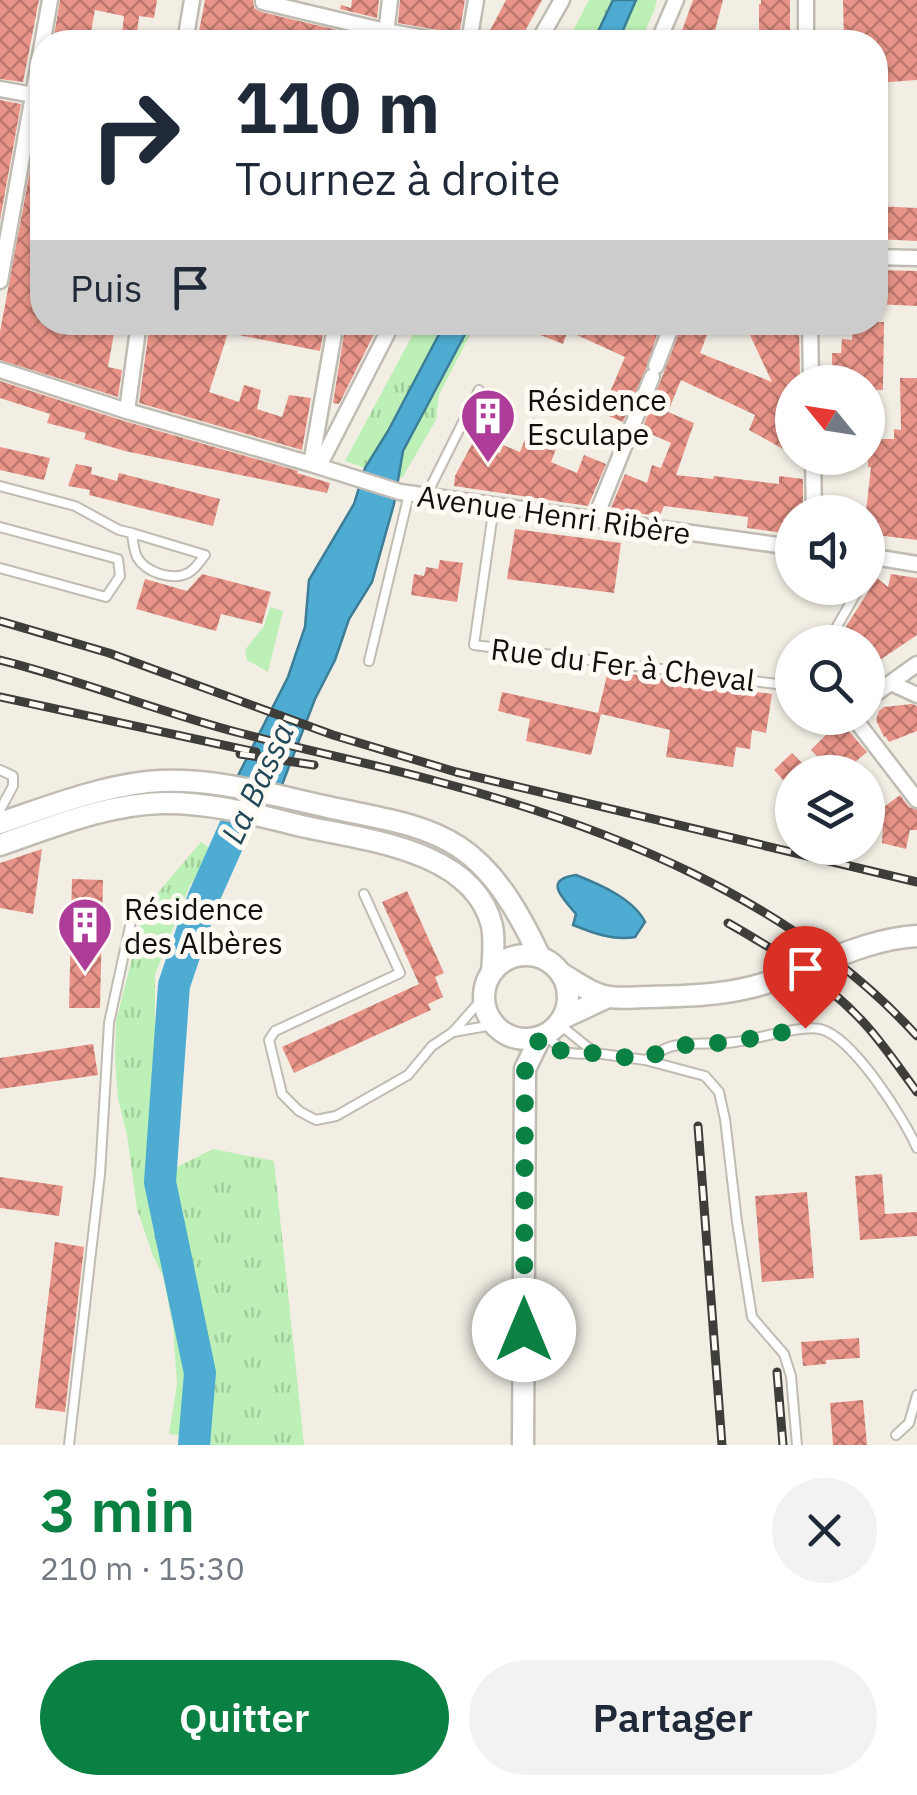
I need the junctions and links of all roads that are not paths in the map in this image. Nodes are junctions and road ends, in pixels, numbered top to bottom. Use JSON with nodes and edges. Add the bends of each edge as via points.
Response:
{"nodes":[{"id":1,"x":50,"y":0,"type":"edge"},
{"id":2,"x":192,"y":0,"type":"edge"},
{"id":3,"x":264,"y":0,"type":"edge"},
{"id":4,"x":390,"y":0,"type":"edge"},
{"id":5,"x":476,"y":0,"type":"edge"},
{"id":6,"x":562,"y":0,"type":"edge"},
{"id":7,"x":676,"y":0,"type":"edge"},
{"id":8,"x":806,"y":0,"type":"edge"},
{"id":9,"x":46,"y":30,"type":"edge"},
{"id":10,"x":187,"y":30,"type":"edge"},
{"id":11,"x":361,"y":30,"type":"edge"},
{"id":12,"x":386,"y":30,"type":"edge"},
{"id":13,"x":471,"y":30,"type":"edge"},
{"id":14,"x":545,"y":30,"type":"edge"},
{"id":15,"x":663,"y":30,"type":"edge"},
{"id":16,"x":806,"y":30,"type":"edge"},
{"id":17,"x":0,"y":89,"type":"edge"},
{"id":18,"x":30,"y":95,"type":"edge"},
{"id":19,"x":30,"y":135,"type":"edge"},
{"id":20,"x":888,"y":257,"type":"edge"},
{"id":21,"x":917,"y":258,"type":"edge"},
{"id":22,"x":0,"y":281,"type":"edge"},
{"id":23,"x":136,"y":335,"type":"edge"},
{"id":24,"x":334,"y":335,"type":"edge"},
{"id":25,"x":386,"y":335,"type":"edge"},
{"id":26,"x":668,"y":335,"type":"edge"},
{"id":27,"x":810,"y":335,"type":"edge"},
{"id":28,"x":811,"y":365,"type":"edge"},
{"id":29,"x":0,"y":370,"type":"edge"},
{"id":30,"x":478,"y":390,"type":"dead end"},
{"id":31,"x":126,"y":411,"type":"junction"},
{"id":32,"x":315,"y":465,"type":"junction"},
{"id":33,"x":0,"y":486,"type":"edge"},
{"id":34,"x":404,"y":493,"type":"junction"},
{"id":35,"x":426,"y":496,"type":"junction"},
{"id":36,"x":494,"y":506,"type":"junction"},
{"id":37,"x":594,"y":520,"type":"junction"},
{"id":38,"x":0,"y":527,"type":"edge"},
{"id":39,"x":132,"y":533,"type":"junction"},
{"id":40,"x":775,"y":545,"type":"edge"},
{"id":41,"x":885,"y":559,"type":"edge"},
{"id":42,"x":917,"y":564,"type":"edge"},
{"id":43,"x":0,"y":568,"type":"edge"},
{"id":44,"x":368,"y":660,"type":"dead end"},
{"id":45,"x":917,"y":664,"type":"edge"},
{"id":46,"x":890,"y":683,"type":"junction"},
{"id":47,"x":775,"y":684,"type":"edge"},
{"id":48,"x":885,"y":687,"type":"edge"},
{"id":49,"x":917,"y":695,"type":"edge"},
{"id":50,"x":867,"y":735,"type":"edge"},
{"id":51,"x":0,"y":770,"type":"edge"},
{"id":52,"x":917,"y":800,"type":"edge"},
{"id":53,"x":0,"y":810,"type":"edge"},
{"id":54,"x":0,"y":823,"type":"edge"},
{"id":55,"x":0,"y":845,"type":"edge"},
{"id":56,"x":364,"y":894,"type":"dead end"},
{"id":57,"x":135,"y":903,"type":"dead end"},
{"id":58,"x":917,"y":936,"type":"edge"},
{"id":59,"x":540,"y":957,"type":"junction"},
{"id":60,"x":492,"y":972,"type":"junction"},
{"id":61,"x":562,"y":974,"type":"junction"},
{"id":62,"x":608,"y":997,"type":"junction"},
{"id":63,"x":483,"y":998,"type":"junction"},
{"id":64,"x":497,"y":1028,"type":"junction"},
{"id":65,"x":552,"y":1029,"type":"junction"},
{"id":66,"x":454,"y":1032,"type":"junction"},
{"id":67,"x":594,"y":1053,"type":"junction"},
{"id":68,"x":645,"y":1060,"type":"junction"},
{"id":69,"x":525,"y":1069,"type":"junction"},
{"id":70,"x":917,"y":1148,"type":"edge"},
{"id":71,"x":917,"y":1395,"type":"edge"},
{"id":72,"x":896,"y":1435,"type":"dead end"},
{"id":73,"x":69,"y":1445,"type":"edge"},
{"id":74,"x":522,"y":1445,"type":"edge"},
{"id":75,"x":797,"y":1445,"type":"edge"}],
"edges":[{"from":1,"to":9,"type":"street"},
{"from":2,"to":10,"type":"street"},
{"from":3,"to":11,"type":"street"},
{"from":4,"to":12,"type":"street"},
{"from":5,"to":13,"type":"street"},
{"from":6,"to":14,"type":"street"},
{"from":7,"to":15,"type":"street"},
{"from":8,"to":16,"type":"street"},
{"from":17,"to":18,"type":"street"},
{"from":19,"to":22,"type":"street"},
{"from":20,"to":21,"type":"street"},
{"from":23,"to":31,"type":"street"},
{"from":24,"to":32,"type":"street"},
{"from":25,"to":32,"type":"street"},
{"from":26,"to":37,"type":"street"},
{"from":27,"to":28,"type":"street"},
{"from":29,"to":31,"type":"street","name":"Avenue Henri Ribère"},
{"from":30,"to":35,"type":"lane"},
{"from":31,"to":32,"type":"street","name":"Avenue Henri Ribère"},
{"from":32,"to":34,"type":"street","name":"Avenue Henri Ribère"},
{"from":33,"to":39,"type":"lane","via":[[75,506]]},
{"from":34,"to":35,"type":"street","name":"Avenue Henri Ribère"},
{"from":34,"to":44,"type":"lane"},
{"from":35,"to":36,"type":"street","name":"Avenue Henri Ribère"},
{"from":36,"to":37,"type":"street","name":"Avenue Henri Ribère"},
{"from":36,"to":47,"type":"lane","name":"Rue du Fer à Cheval","via":[[474,646]]},
{"from":37,"to":40,"type":"street","name":"Avenue Henri Ribère"},
{"from":38,"to":43,"type":"lane","via":[[118,559],[120,576],[106,596]]},
{"from":39,"to":39,"type":"lane","via":[[187,550],[205,555],[184,575],[156,573],[136,555]]},
{"from":41,"to":42,"type":"street"},
{"from":45,"to":46,"type":"street"},
{"from":46,"to":48,"type":"street"},
{"from":46,"to":49,"type":"street"},
{"from":50,"to":52,"type":"street"},
{"from":51,"to":53,"type":"lane","via":[[14,776]]},
{"from":54,"to":59,"type":"street","via":[[106,789],[188,780],[406,824],[461,848],[483,868],[520,916]]},
{"from":55,"to":60,"type":"street","via":[[128,806],[162,803],[403,848],[474,893],[492,925]]},
{"from":56,"to":66,"type":"lane","via":[[400,973],[275,1031],[269,1040],[282,1094],[316,1120],[336,1116],[408,1075]]},
{"from":57,"to":73,"type":"lane","via":[[109,1023],[100,1174]]},
{"from":58,"to":62,"type":"street","via":[[855,947],[734,992]]},
{"from":59,"to":60,"type":"street","via":[[513,956]]},
{"from":59,"to":61,"type":"street"},
{"from":60,"to":63,"type":"street"},
{"from":61,"to":62,"type":"street"},
{"from":61,"to":65,"type":"street","via":[[568,1008]]},
{"from":62,"to":65,"type":"street"},
{"from":63,"to":64,"type":"street"},
{"from":63,"to":66,"type":"lane"},
{"from":64,"to":65,"type":"street","via":[[526,1040]]},
{"from":64,"to":66,"type":"lane"},
{"from":64,"to":69,"type":"street"},
{"from":65,"to":67,"type":"lane"},
{"from":65,"to":67,"type":"lane","via":[[559,1050]]},
{"from":65,"to":69,"type":"street"},
{"from":67,"to":68,"type":"lane"},
{"from":68,"to":70,"type":"lane","via":[[670,1046],[821,1029],[838,1037],[877,1082]]},
{"from":68,"to":75,"type":"lane","via":[[705,1076],[719,1092],[752,1317],[784,1354]]},
{"from":69,"to":74,"type":"street"},
{"from":71,"to":72,"type":"lane","via":[[909,1423]]}]}
